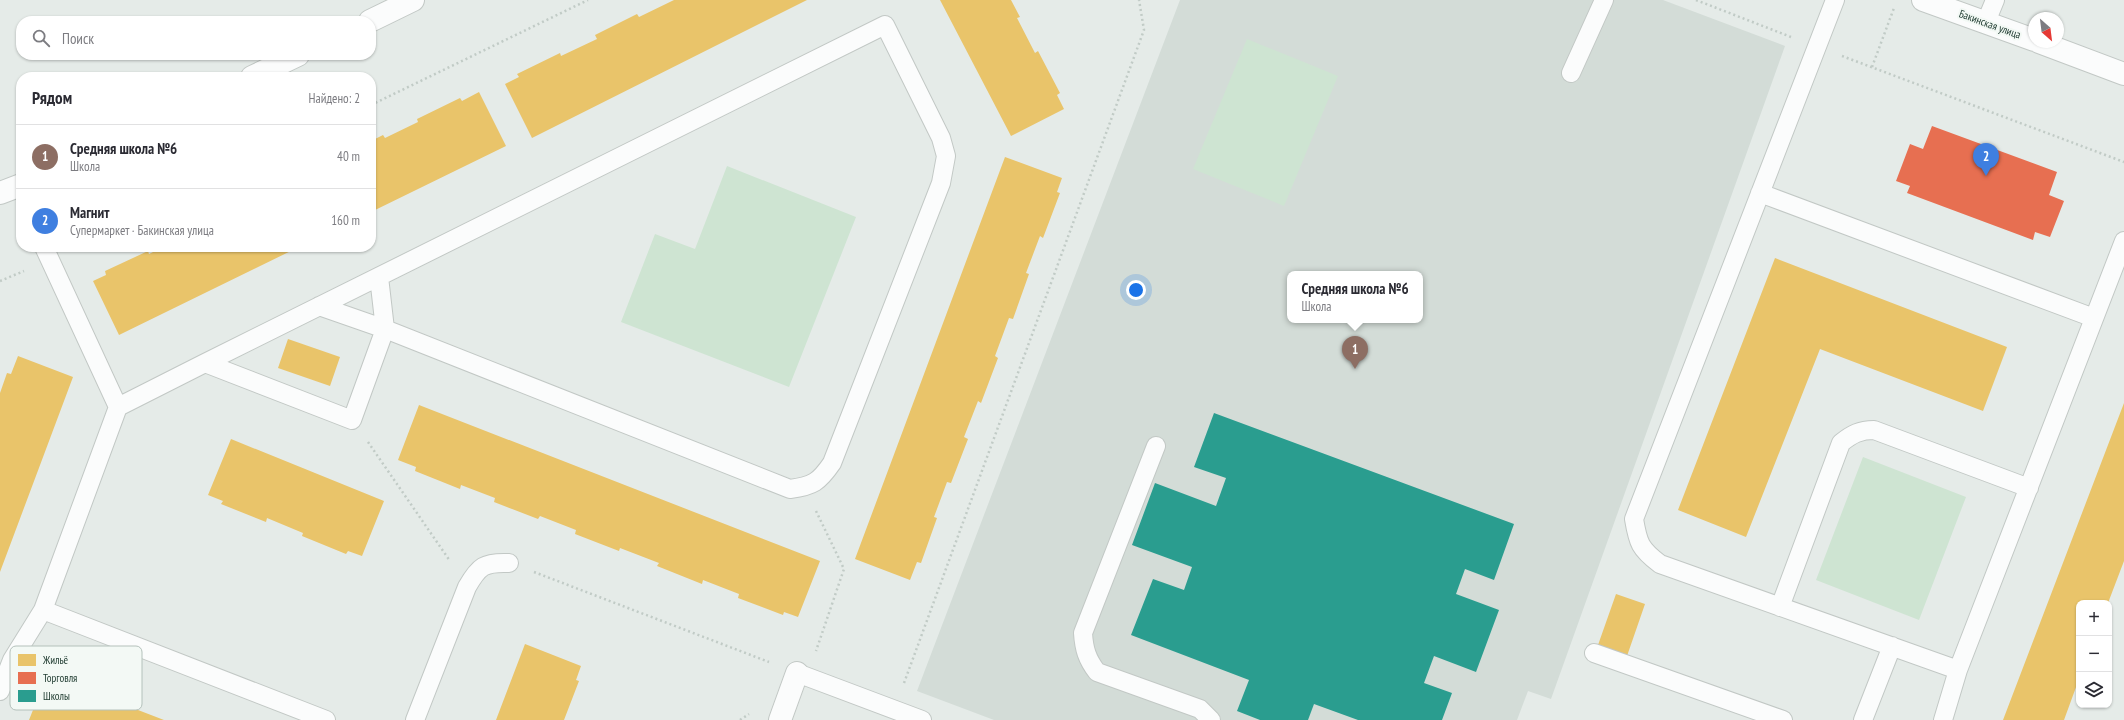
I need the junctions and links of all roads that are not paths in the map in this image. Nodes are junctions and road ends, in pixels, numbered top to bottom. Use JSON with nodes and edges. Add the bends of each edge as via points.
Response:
{"nodes":[{"id":1,"x":414,"y":0,"type":"edge"},
{"id":2,"x":1604,"y":0,"type":"edge"},
{"id":3,"x":1835,"y":0,"type":"edge"},
{"id":4,"x":1923,"y":0,"type":"edge"},
{"id":5,"x":1995,"y":0,"type":"edge"},
{"id":6,"x":376,"y":18,"type":"edge"},
{"id":7,"x":1986,"y":22,"type":"junction"},
{"id":8,"x":2028,"y":38,"type":"edge"},
{"id":9,"x":2055,"y":48,"type":"edge"},
{"id":10,"x":288,"y":60,"type":"edge"},
{"id":11,"x":262,"y":72,"type":"edge"},
{"id":12,"x":1571,"y":73,"type":"dead end"},
{"id":13,"x":2124,"y":74,"type":"edge"},
{"id":14,"x":1760,"y":193,"type":"junction"},
{"id":15,"x":2124,"y":241,"type":"edge"},
{"id":16,"x":46,"y":252,"type":"edge"},
{"id":17,"x":379,"y":277,"type":"junction"},
{"id":18,"x":319,"y":306,"type":"junction"},
{"id":19,"x":2094,"y":318,"type":"junction"},
{"id":20,"x":385,"y":329,"type":"junction"},
{"id":21,"x":205,"y":363,"type":"junction"},
{"id":22,"x":118,"y":407,"type":"junction"},
{"id":23,"x":1156,"y":446,"type":"dead end"},
{"id":24,"x":2029,"y":488,"type":"junction"},
{"id":25,"x":509,"y":563,"type":"road end"},
{"id":26,"x":1780,"y":607,"type":"junction"},
{"id":27,"x":43,"y":610,"type":"junction"},
{"id":28,"x":21,"y":646,"type":"edge"},
{"id":29,"x":136,"y":646,"type":"edge"},
{"id":30,"x":1892,"y":646,"type":"junction"},
{"id":31,"x":142,"y":648,"type":"edge"},
{"id":32,"x":1594,"y":653,"type":"dead end"},
{"id":33,"x":10,"y":665,"type":"edge"},
{"id":34,"x":1958,"y":670,"type":"junction"},
{"id":35,"x":802,"y":675,"type":"joint"},
{"id":36,"x":0,"y":691,"type":"edge"},
{"id":37,"x":326,"y":720,"type":"edge"},
{"id":38,"x":415,"y":720,"type":"edge"},
{"id":39,"x":780,"y":720,"type":"edge"},
{"id":40,"x":922,"y":720,"type":"edge"},
{"id":41,"x":1211,"y":720,"type":"edge"},
{"id":42,"x":1782,"y":720,"type":"edge"},
{"id":43,"x":1863,"y":720,"type":"edge"},
{"id":44,"x":1943,"y":720,"type":"edge"}],
"edges":[{"from":1,"to":6,"type":"street"},
{"from":2,"to":12,"type":"lane"},
{"from":3,"to":14,"type":"lane"},
{"from":4,"to":7,"type":"street","name":"Бакинская улица"},
{"from":5,"to":7,"type":"lane"},
{"from":7,"to":8,"type":"street","name":"Бакинская улица"},
{"from":9,"to":13,"type":"street"},
{"from":10,"to":11,"type":"street"},
{"from":14,"to":19,"type":"lane"},
{"from":14,"to":26,"type":"lane","via":[[1634,519],[1637,537],[1644,552],[1660,564]]},
{"from":15,"to":19,"type":"lane"},
{"from":16,"to":22,"type":"lane"},
{"from":17,"to":18,"type":"lane"},
{"from":17,"to":20,"type":"lane"},
{"from":17,"to":20,"type":"lane","via":[[885,25],[941,138],[946,156],[941,183],[832,463],[821,479],[804,487],[790,489]]},
{"from":18,"to":20,"type":"lane"},
{"from":18,"to":21,"type":"lane"},
{"from":19,"to":24,"type":"lane"},
{"from":20,"to":21,"type":"lane","via":[[352,420]]},
{"from":21,"to":22,"type":"lane"},
{"from":22,"to":27,"type":"lane"},
{"from":23,"to":41,"type":"lane","via":[[1083,633],[1084,649],[1097,672],[1200,709]]},
{"from":24,"to":26,"type":"lane","via":[[1874,430],[1852,434],[1841,443]]},
{"from":24,"to":34,"type":"lane"},
{"from":25,"to":38,"type":"lane","via":[[492,562],[476,571],[467,587]]},
{"from":26,"to":30,"type":"lane"},
{"from":27,"to":28,"type":"lane"},
{"from":27,"to":29,"type":"lane"},
{"from":30,"to":34,"type":"lane"},
{"from":30,"to":43,"type":"lane"},
{"from":31,"to":37,"type":"lane"},
{"from":32,"to":42,"type":"lane"},
{"from":33,"to":36,"type":"lane"},
{"from":34,"to":44,"type":"lane"},
{"from":35,"to":39,"type":"street"},
{"from":35,"to":40,"type":"lane"}]}
